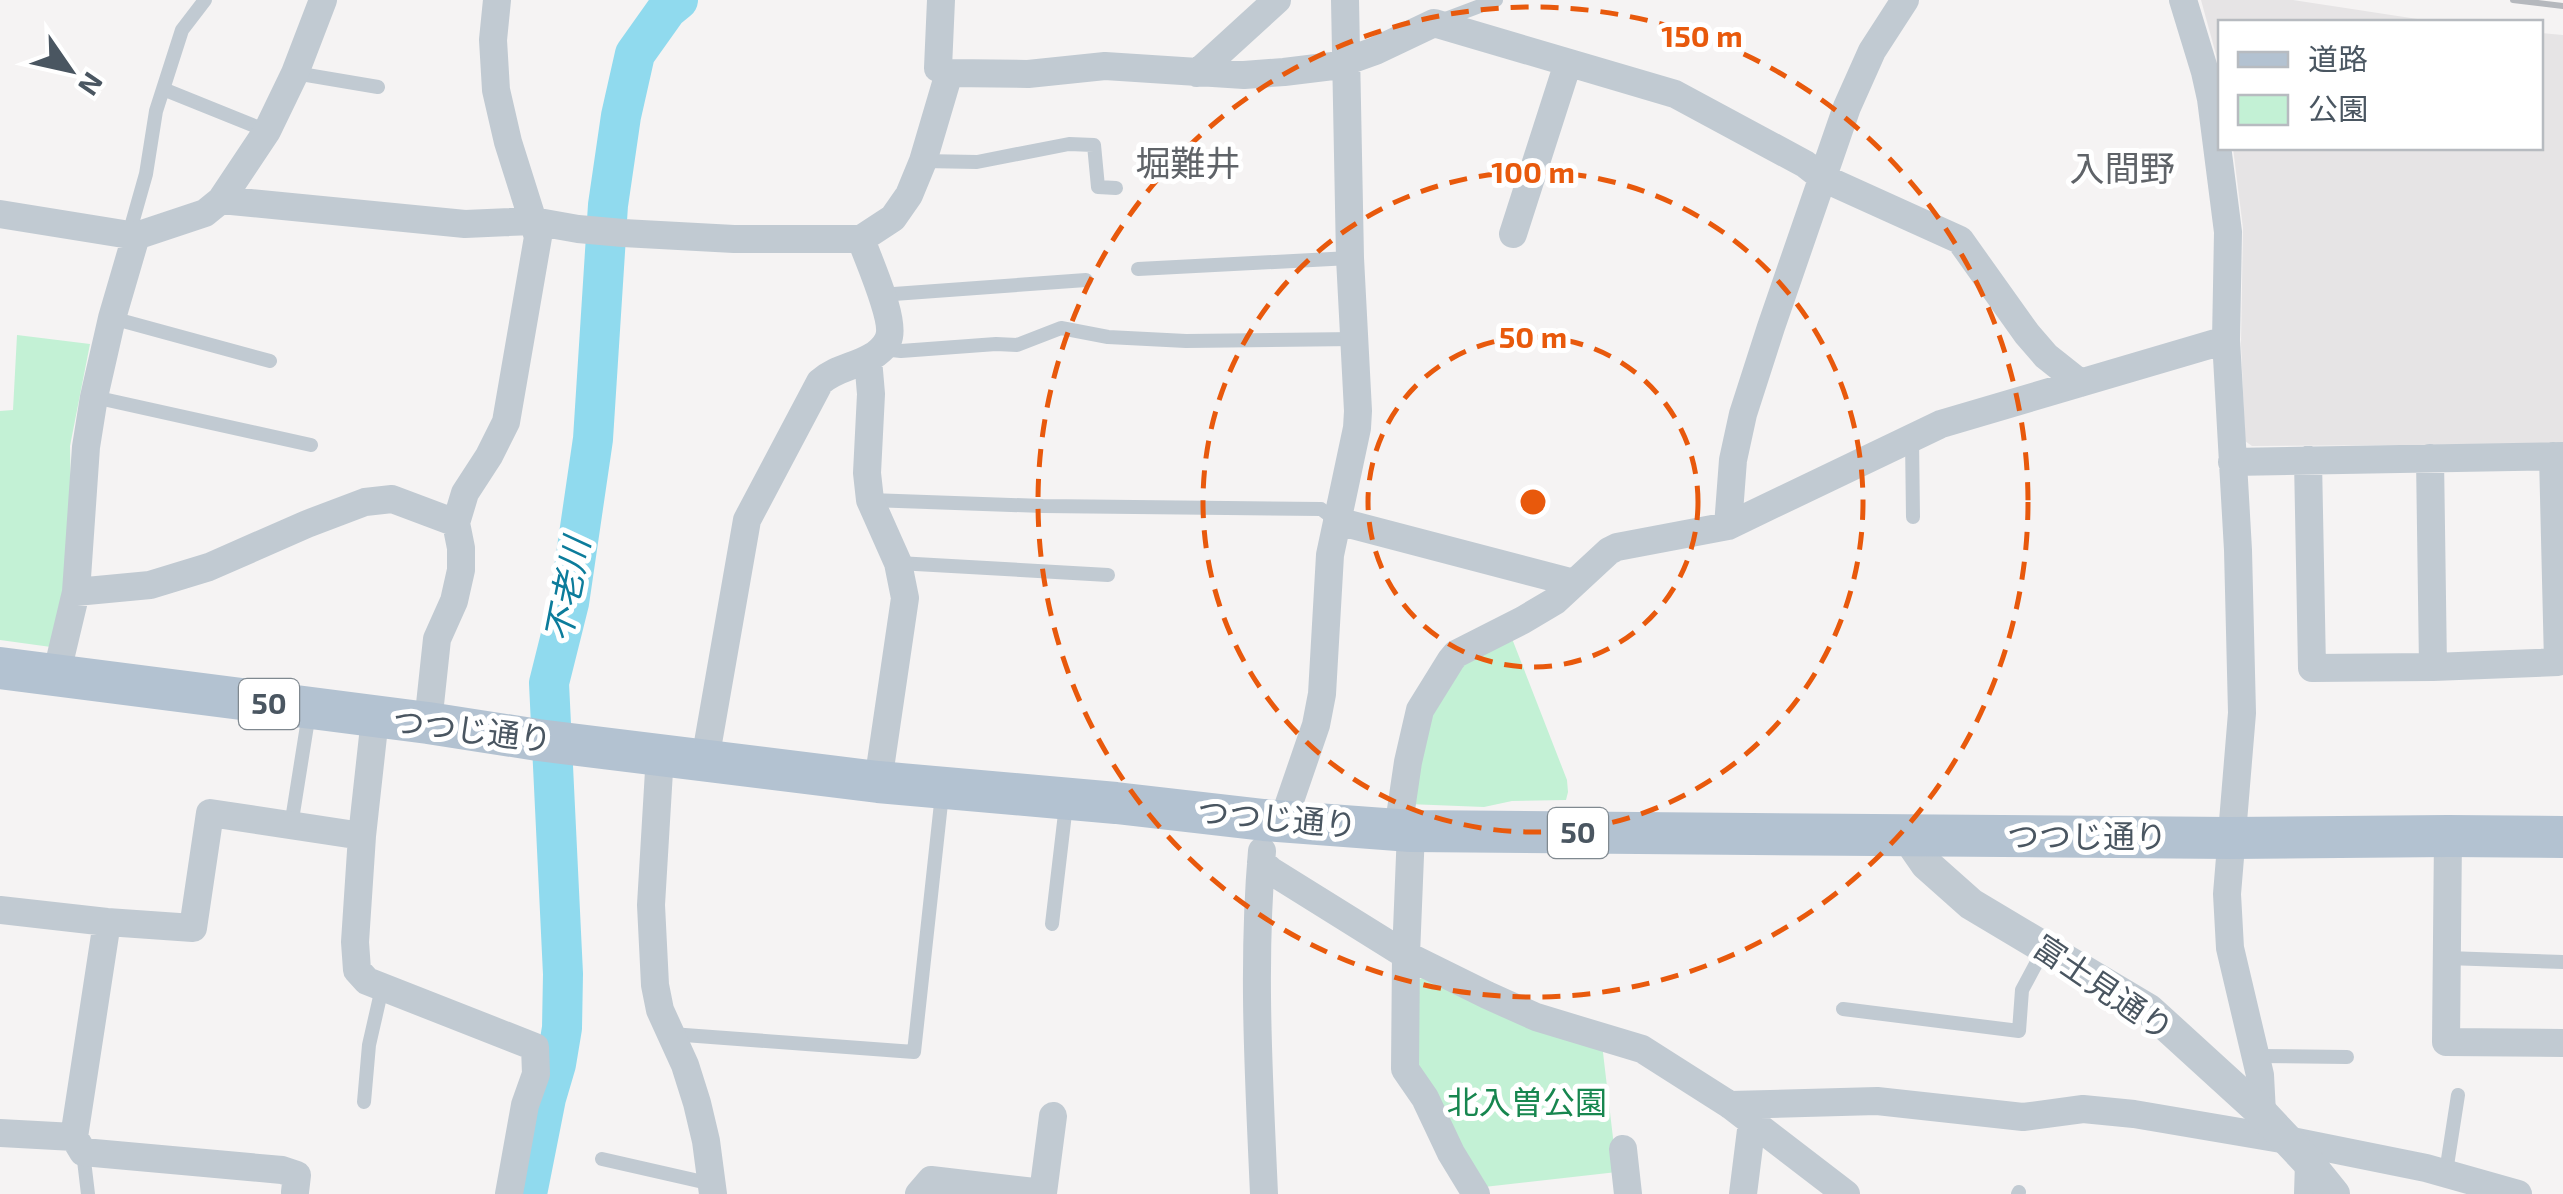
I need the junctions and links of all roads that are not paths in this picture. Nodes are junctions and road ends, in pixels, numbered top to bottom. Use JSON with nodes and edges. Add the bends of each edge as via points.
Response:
{"nodes":[{"id":1,"x":205,"y":0,"type":"edge"},
{"id":2,"x":323,"y":0,"type":"edge"},
{"id":3,"x":497,"y":0,"type":"edge"},
{"id":4,"x":940,"y":0,"type":"edge"},
{"id":5,"x":1277,"y":0,"type":"edge"},
{"id":6,"x":1345,"y":0,"type":"edge"},
{"id":7,"x":1496,"y":0,"type":"edge"},
{"id":8,"x":1905,"y":0,"type":"edge"},
{"id":9,"x":2183,"y":0,"type":"edge"},
{"id":10,"x":1434,"y":23,"type":"junction"},
{"id":11,"x":1346,"y":61,"type":"junction"},
{"id":12,"x":1568,"y":63,"type":"junction"},
{"id":13,"x":295,"y":72,"type":"junction"},
{"id":14,"x":950,"y":73,"type":"junction"},
{"id":15,"x":1197,"y":73,"type":"junction"},
{"id":16,"x":378,"y":87,"type":"dead end"},
{"id":17,"x":163,"y":89,"type":"junction"},
{"id":18,"x":267,"y":130,"type":"junction"},
{"id":19,"x":2218,"y":147,"type":"edge"},
{"id":20,"x":2218,"y":150,"type":"edge"},
{"id":21,"x":923,"y":161,"type":"junction"},
{"id":22,"x":1824,"y":178,"type":"junction"},
{"id":23,"x":1116,"y":188,"type":"dead end"},
{"id":24,"x":221,"y":200,"type":"junction"},
{"id":25,"x":0,"y":214,"type":"edge"},
{"id":26,"x":533,"y":220,"type":"junction"},
{"id":27,"x":1513,"y":234,"type":"dead end"},
{"id":28,"x":132,"y":235,"type":"junction"},
{"id":29,"x":862,"y":240,"type":"junction"},
{"id":30,"x":1350,"y":258,"type":"junction"},
{"id":31,"x":1138,"y":270,"type":"dead end"},
{"id":32,"x":1086,"y":280,"type":"dead end"},
{"id":33,"x":880,"y":294,"type":"junction"},
{"id":34,"x":112,"y":318,"type":"junction"},
{"id":35,"x":1355,"y":339,"type":"junction"},
{"id":36,"x":2226,"y":340,"type":"junction"},
{"id":37,"x":875,"y":354,"type":"junction"},
{"id":38,"x":270,"y":361,"type":"dead end"},
{"id":39,"x":2080,"y":384,"type":"junction"},
{"id":40,"x":94,"y":397,"type":"junction"},
{"id":41,"x":1912,"y":439,"type":"junction"},
{"id":42,"x":311,"y":445,"type":"dead end"},
{"id":43,"x":2558,"y":456,"type":"edge"},
{"id":44,"x":2430,"y":458,"type":"junction"},
{"id":45,"x":2308,"y":460,"type":"junction"},
{"id":46,"x":2232,"y":462,"type":"junction"},
{"id":47,"x":870,"y":500,"type":"junction"},
{"id":48,"x":1913,"y":517,"type":"dead end"},
{"id":49,"x":1337,"y":521,"type":"junction"},
{"id":50,"x":456,"y":524,"type":"junction"},
{"id":51,"x":1728,"y":526,"type":"junction"},
{"id":52,"x":898,"y":563,"type":"junction"},
{"id":53,"x":1108,"y":575,"type":"dead end"},
{"id":54,"x":1574,"y":583,"type":"junction"},
{"id":55,"x":76,"y":592,"type":"junction"},
{"id":56,"x":2433,"y":667,"type":"junction"},
{"id":57,"x":0,"y":668,"type":"edge"},
{"id":58,"x":56,"y":676,"type":"junction"},
{"id":59,"x":309,"y":710,"type":"junction"},
{"id":60,"x":375,"y":718,"type":"junction"},
{"id":61,"x":428,"y":724,"type":"junction"},
{"id":62,"x":660,"y":754,"type":"junction"},
{"id":63,"x":705,"y":760,"type":"junction"},
{"id":64,"x":878,"y":782,"type":"junction"},
{"id":65,"x":943,"y":788,"type":"junction"},
{"id":66,"x":1067,"y":799,"type":"junction"},
{"id":67,"x":1274,"y":820,"type":"junction"},
{"id":68,"x":291,"y":826,"type":"junction"},
{"id":69,"x":1405,"y":830,"type":"junction"},
{"id":70,"x":362,"y":836,"type":"junction"},
{"id":71,"x":1906,"y":836,"type":"junction"},
{"id":72,"x":2448,"y":836,"type":"junction"},
{"id":73,"x":2563,"y":837,"type":"edge"},
{"id":74,"x":2230,"y":838,"type":"junction"},
{"id":75,"x":1261,"y":862,"type":"junction"},
{"id":76,"x":0,"y":910,"type":"edge"},
{"id":77,"x":108,"y":922,"type":"junction"},
{"id":78,"x":1052,"y":924,"type":"dead end"},
{"id":79,"x":2045,"y":947,"type":"junction"},
{"id":80,"x":1406,"y":955,"type":"junction"},
{"id":81,"x":2447,"y":958,"type":"junction"},
{"id":82,"x":2563,"y":962,"type":"edge"},
{"id":83,"x":382,"y":988,"type":"junction"},
{"id":84,"x":1843,"y":1010,"type":"dead end"},
{"id":85,"x":672,"y":1034,"type":"junction"},
{"id":86,"x":2563,"y":1043,"type":"edge"},
{"id":87,"x":2255,"y":1056,"type":"junction"},
{"id":88,"x":2347,"y":1057,"type":"dead end"},
{"id":89,"x":2458,"y":1094,"type":"dead end"},
{"id":90,"x":364,"y":1102,"type":"dead end"},
{"id":91,"x":2262,"y":1112,"type":"junction"},
{"id":92,"x":1741,"y":1113,"type":"junction"},
{"id":93,"x":1053,"y":1116,"type":"dead end"},
{"id":94,"x":0,"y":1133,"type":"edge"},
{"id":95,"x":79,"y":1145,"type":"junction"},
{"id":96,"x":1624,"y":1149,"type":"dead end"},
{"id":97,"x":602,"y":1159,"type":"dead end"},
{"id":98,"x":2302,"y":1166,"type":"edge"},
{"id":99,"x":2446,"y":1172,"type":"junction"},
{"id":100,"x":712,"y":1189,"type":"edge"},
{"id":101,"x":295,"y":1192,"type":"edge"},
{"id":102,"x":1841,"y":1192,"type":"edge"},
{"id":103,"x":88,"y":1194,"type":"edge"},
{"id":104,"x":509,"y":1194,"type":"edge"},
{"id":105,"x":919,"y":1194,"type":"edge"},
{"id":106,"x":1264,"y":1194,"type":"edge"},
{"id":107,"x":1476,"y":1194,"type":"edge"},
{"id":108,"x":1628,"y":1194,"type":"edge"},
{"id":109,"x":1743,"y":1194,"type":"edge"},
{"id":110,"x":2334,"y":1194,"type":"edge"},
{"id":111,"x":2518,"y":1194,"type":"edge"}],
"edges":[{"from":1,"to":17,"type":"lane","via":[[182,30]]},
{"from":2,"to":13,"type":"street"},
{"from":3,"to":26,"type":"street","via":[[496,90]]},
{"from":4,"to":14,"type":"street","via":[[938,68]]},
{"from":5,"to":15,"type":"street"},
{"from":6,"to":11,"type":"street"},
{"from":7,"to":10,"type":"lane"},
{"from":8,"to":22,"type":"street","via":[[1872,50]]},
{"from":9,"to":19,"type":"street"},
{"from":10,"to":11,"type":"street"},
{"from":10,"to":12,"type":"street"},
{"from":11,"to":15,"type":"street","via":[[1284,72]]},
{"from":11,"to":30,"type":"street"},
{"from":12,"to":22,"type":"street","via":[[1675,94]]},
{"from":12,"to":27,"type":"street"},
{"from":13,"to":16,"type":"lane"},
{"from":13,"to":18,"type":"street"},
{"from":14,"to":15,"type":"street","via":[[1105,66]]},
{"from":14,"to":21,"type":"street"},
{"from":17,"to":18,"type":"lane"},
{"from":17,"to":28,"type":"lane"},
{"from":18,"to":24,"type":"street"},
{"from":20,"to":36,"type":"street","via":[[2228,232]]},
{"from":21,"to":23,"type":"lane","via":[[976,162],[1094,145],[1098,187]]},
{"from":21,"to":29,"type":"street","via":[[898,212]]},
{"from":22,"to":39,"type":"street","via":[[1960,240],[2027,334]]},
{"from":22,"to":51,"type":"street","via":[[1743,414]]},
{"from":24,"to":26,"type":"street","via":[[465,224]]},
{"from":24,"to":28,"type":"street","via":[[205,214]]},
{"from":25,"to":28,"type":"street"},
{"from":26,"to":29,"type":"street","via":[[623,233]]},
{"from":26,"to":50,"type":"street","via":[[538,238],[506,422],[465,493]]},
{"from":28,"to":34,"type":"street"},
{"from":29,"to":33,"type":"street"},
{"from":30,"to":31,"type":"lane"},
{"from":30,"to":35,"type":"street"},
{"from":32,"to":33,"type":"lane"},
{"from":33,"to":37,"type":"street","via":[[890,330]]},
{"from":34,"to":38,"type":"lane"},
{"from":34,"to":40,"type":"street"},
{"from":35,"to":37,"type":"lane","via":[[1186,340],[1061,328],[1017,345]]},
{"from":35,"to":49,"type":"street","via":[[1358,412]]},
{"from":36,"to":39,"type":"street"},
{"from":36,"to":46,"type":"street"},
{"from":37,"to":47,"type":"street"},
{"from":37,"to":63,"type":"street","via":[[820,382],[746,520]]},
{"from":39,"to":41,"type":"street","via":[[1940,424]]},
{"from":40,"to":42,"type":"lane"},
{"from":40,"to":55,"type":"street"},
{"from":41,"to":48,"type":"lane"},
{"from":41,"to":51,"type":"street"},
{"from":43,"to":44,"type":"street"},
{"from":43,"to":56,"type":"street","via":[[2558,662]]},
{"from":44,"to":45,"type":"street"},
{"from":44,"to":56,"type":"street"},
{"from":45,"to":46,"type":"street"},
{"from":45,"to":56,"type":"street","via":[[2312,668]]},
{"from":46,"to":74,"type":"street","via":[[2242,713]]},
{"from":47,"to":49,"type":"lane","via":[[1321,509]]},
{"from":47,"to":52,"type":"street"},
{"from":49,"to":54,"type":"street"},
{"from":49,"to":67,"type":"street","via":[[1316,725]]},
{"from":50,"to":55,"type":"street","via":[[392,499],[364,502],[209,568],[150,585]]},
{"from":50,"to":61,"type":"street","via":[[462,570],[437,639]]},
{"from":51,"to":54,"type":"street","via":[[1618,546]]},
{"from":52,"to":53,"type":"lane"},
{"from":52,"to":64,"type":"street","via":[[905,598]]},
{"from":54,"to":69,"type":"street","via":[[1555,601],[1451,660],[1420,710],[1408,762]]},
{"from":55,"to":58,"type":"street"},
{"from":57,"to":58,"type":"main road","name":"つつじ通り","number":"50"},
{"from":58,"to":59,"type":"main road","name":"つつじ通り","number":"50"},
{"from":59,"to":60,"type":"main road","name":"つつじ通り","number":"50"},
{"from":59,"to":68,"type":"lane"},
{"from":60,"to":61,"type":"main road","name":"つつじ通り","number":"50"},
{"from":60,"to":70,"type":"street"},
{"from":61,"to":62,"type":"main road","name":"つつじ通り","number":"50"},
{"from":62,"to":63,"type":"main road","name":"つつじ通り","number":"50"},
{"from":62,"to":85,"type":"street","via":[[653,959],[660,1010]]},
{"from":63,"to":64,"type":"main road","name":"つつじ通り","number":"50"},
{"from":64,"to":65,"type":"main road","name":"つつじ通り","number":"50"},
{"from":65,"to":66,"type":"main road","name":"つつじ通り","number":"50"},
{"from":65,"to":85,"type":"lane","via":[[914,1052]]},
{"from":66,"to":67,"type":"main road","name":"つつじ通り","number":"50"},
{"from":66,"to":78,"type":"lane"},
{"from":67,"to":69,"type":"main road","name":"つつじ通り","number":"50"},
{"from":67,"to":75,"type":"street"},
{"from":68,"to":70,"type":"street"},
{"from":68,"to":77,"type":"street","via":[[210,813],[193,928]]},
{"from":69,"to":71,"type":"main road","name":"つつじ通り","number":"50"},
{"from":69,"to":80,"type":"street"},
{"from":70,"to":83,"type":"street","via":[[358,970]]},
{"from":71,"to":74,"type":"main road","name":"つつじ通り","number":"50"},
{"from":71,"to":79,"type":"street","name":"富士見通り","via":[[1970,904]]},
{"from":72,"to":73,"type":"main road","name":"つつじ通り","number":"50"},
{"from":72,"to":74,"type":"main road","name":"つつじ通り","number":"50"},
{"from":72,"to":81,"type":"street"},
{"from":74,"to":87,"type":"street","via":[[2230,948]]},
{"from":75,"to":80,"type":"street"},
{"from":75,"to":106,"type":"street","via":[[1257,974]]},
{"from":76,"to":77,"type":"street"},
{"from":77,"to":95,"type":"street"},
{"from":79,"to":84,"type":"lane","via":[[2022,990],[2019,1031]]},
{"from":79,"to":91,"type":"street","name":"富士見通り","via":[[2149,1010]]},
{"from":80,"to":92,"type":"street","via":[[1536,1017],[1642,1049]]},
{"from":80,"to":107,"type":"street","via":[[1405,1069]]},
{"from":81,"to":82,"type":"lane"},
{"from":81,"to":86,"type":"street","via":[[2446,1042]]},
{"from":83,"to":90,"type":"lane"},
{"from":83,"to":104,"type":"street","via":[[535,1047],[536,1074]]},
{"from":85,"to":100,"type":"street","via":[[697,1103]]},
{"from":87,"to":88,"type":"lane"},
{"from":87,"to":91,"type":"street"},
{"from":89,"to":99,"type":"lane"},
{"from":91,"to":98,"type":"street","name":"富士見通り"},
{"from":92,"to":98,"type":"street","via":[[1876,1101],[2023,1117],[2083,1110],[2134,1114]]},
{"from":92,"to":102,"type":"street"},
{"from":92,"to":109,"type":"street"},
{"from":93,"to":105,"type":"street","via":[[1043,1193],[931,1180]]},
{"from":94,"to":95,"type":"street"},
{"from":95,"to":101,"type":"street","via":[[282,1170],[297,1175]]},
{"from":95,"to":103,"type":"lane"},
{"from":96,"to":108,"type":"street"},
{"from":97,"to":100,"type":"lane"},
{"from":98,"to":99,"type":"street"},
{"from":98,"to":110,"type":"street","name":"富士見通り"},
{"from":99,"to":111,"type":"street"}]}
